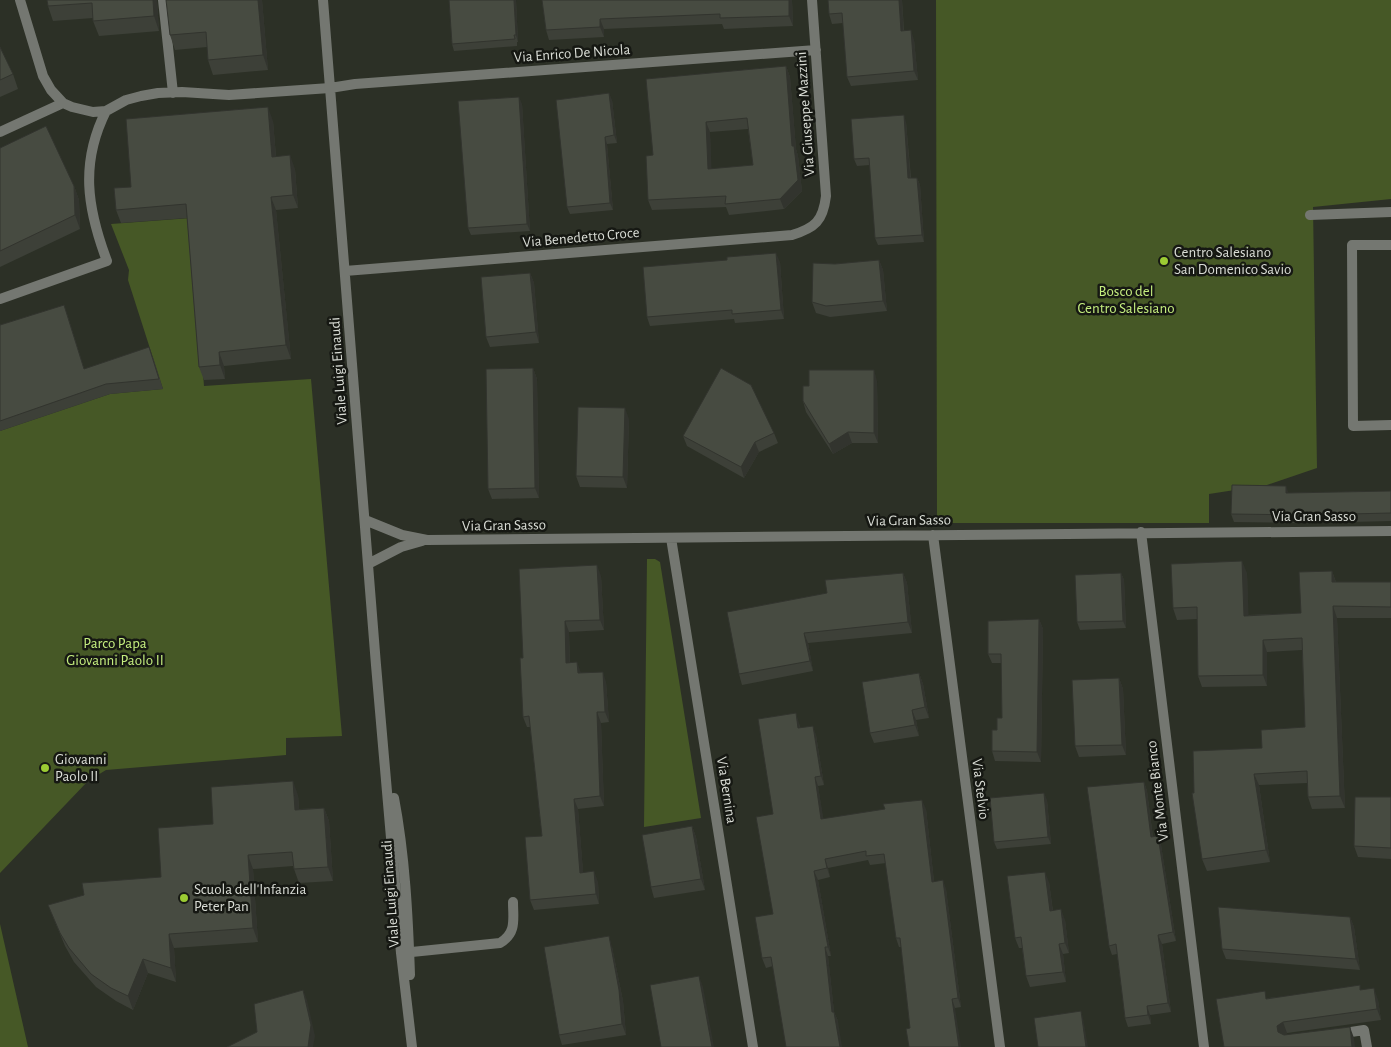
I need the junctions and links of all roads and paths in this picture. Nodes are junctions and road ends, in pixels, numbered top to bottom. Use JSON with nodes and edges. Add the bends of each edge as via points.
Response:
{"nodes":[{"id":1,"x":20,"y":0,"type":"edge"},
{"id":2,"x":163,"y":0,"type":"edge"},
{"id":3,"x":323,"y":0,"type":"edge"},
{"id":4,"x":812,"y":0,"type":"edge"},
{"id":5,"x":816,"y":50,"type":"junction"},
{"id":6,"x":330,"y":88,"type":"junction"},
{"id":7,"x":173,"y":93,"type":"junction"},
{"id":8,"x":63,"y":103,"type":"junction"},
{"id":9,"x":106,"y":111,"type":"junction"},
{"id":10,"x":0,"y":132,"type":"edge"},
{"id":11,"x":1391,"y":212,"type":"edge"},
{"id":12,"x":1310,"y":215,"type":"dead end"},
{"id":13,"x":816,"y":224,"type":"joint"},
{"id":14,"x":1391,"y":245,"type":"edge"},
{"id":15,"x":345,"y":270,"type":"junction"},
{"id":16,"x":0,"y":299,"type":"edge"},
{"id":17,"x":1391,"y":425,"type":"edge"},
{"id":18,"x":365,"y":520,"type":"junction"},
{"id":19,"x":1390,"y":531,"type":"edge"},
{"id":20,"x":1141,"y":532,"type":"junction"},
{"id":21,"x":933,"y":535,"type":"junction"},
{"id":22,"x":672,"y":538,"type":"junction"},
{"id":23,"x":427,"y":540,"type":"junction"},
{"id":24,"x":368,"y":564,"type":"junction"},
{"id":25,"x":513,"y":902,"type":"dead end"},
{"id":26,"x":405,"y":952,"type":"junction"},
{"id":27,"x":1326,"y":1035,"type":"edge"},
{"id":28,"x":412,"y":1047,"type":"edge"},
{"id":29,"x":753,"y":1047,"type":"edge"},
{"id":30,"x":1000,"y":1047,"type":"edge"},
{"id":31,"x":1204,"y":1047,"type":"edge"},
{"id":32,"x":1367,"y":1047,"type":"edge"}],
"edges":[{"from":1,"to":8,"type":"street","via":[[43,76]]},
{"from":2,"to":7,"type":"street"},
{"from":3,"to":6,"type":"street","name":"Viale Luigi Einaudi"},
{"from":4,"to":5,"type":"street","name":"Via Giuseppe Mazzini"},
{"from":5,"to":6,"type":"street","name":"Via Enrico De Nicola"},
{"from":5,"to":13,"type":"street","name":"Via Giuseppe Mazzini","via":[[826,196]]},
{"from":6,"to":7,"type":"street","name":"Via Enrico De Nicola","via":[[229,95]]},
{"from":6,"to":15,"type":"street","name":"Viale Luigi Einaudi"},
{"from":7,"to":9,"type":"street","name":"Via Enrico De Nicola","via":[[141,96]]},
{"from":8,"to":9,"type":"street","via":[[93,112]]},
{"from":8,"to":10,"type":"street"},
{"from":9,"to":16,"type":"street","via":[[93,141],[90,186],[91,209],[107,261]]},
{"from":11,"to":12,"type":"street"},
{"from":13,"to":15,"type":"street","name":"Via Benedetto Croce","via":[[792,235]]},
{"from":14,"to":17,"type":"street","via":[[1352,245],[1354,426]]},
{"from":15,"to":18,"type":"street","name":"Viale Luigi Einaudi"},
{"from":18,"to":23,"type":"street","name":"Via Gran Sasso","via":[[402,535]]},
{"from":18,"to":24,"type":"street","name":"Viale Luigi Einaudi"},
{"from":19,"to":20,"type":"street","name":"Via Gran Sasso"},
{"from":20,"to":21,"type":"street","name":"Via Gran Sasso"},
{"from":20,"to":31,"type":"street","name":"Via Monte Bianco"},
{"from":21,"to":22,"type":"street","name":"Via Gran Sasso"},
{"from":21,"to":30,"type":"street","name":"Via Stelvio"},
{"from":22,"to":23,"type":"street","name":"Via Gran Sasso"},
{"from":22,"to":29,"type":"street","name":"Via Bernina"},
{"from":23,"to":24,"type":"street","name":"Via Gran Sasso","via":[[401,547]]},
{"from":24,"to":26,"type":"street","name":"Viale Luigi Einaudi"},
{"from":25,"to":26,"type":"street","via":[[513,928],[500,942]]},
{"from":26,"to":28,"type":"street","name":"Viale Luigi Einaudi"},
{"from":27,"to":32,"type":"street","via":[[1364,1030]]}]}
